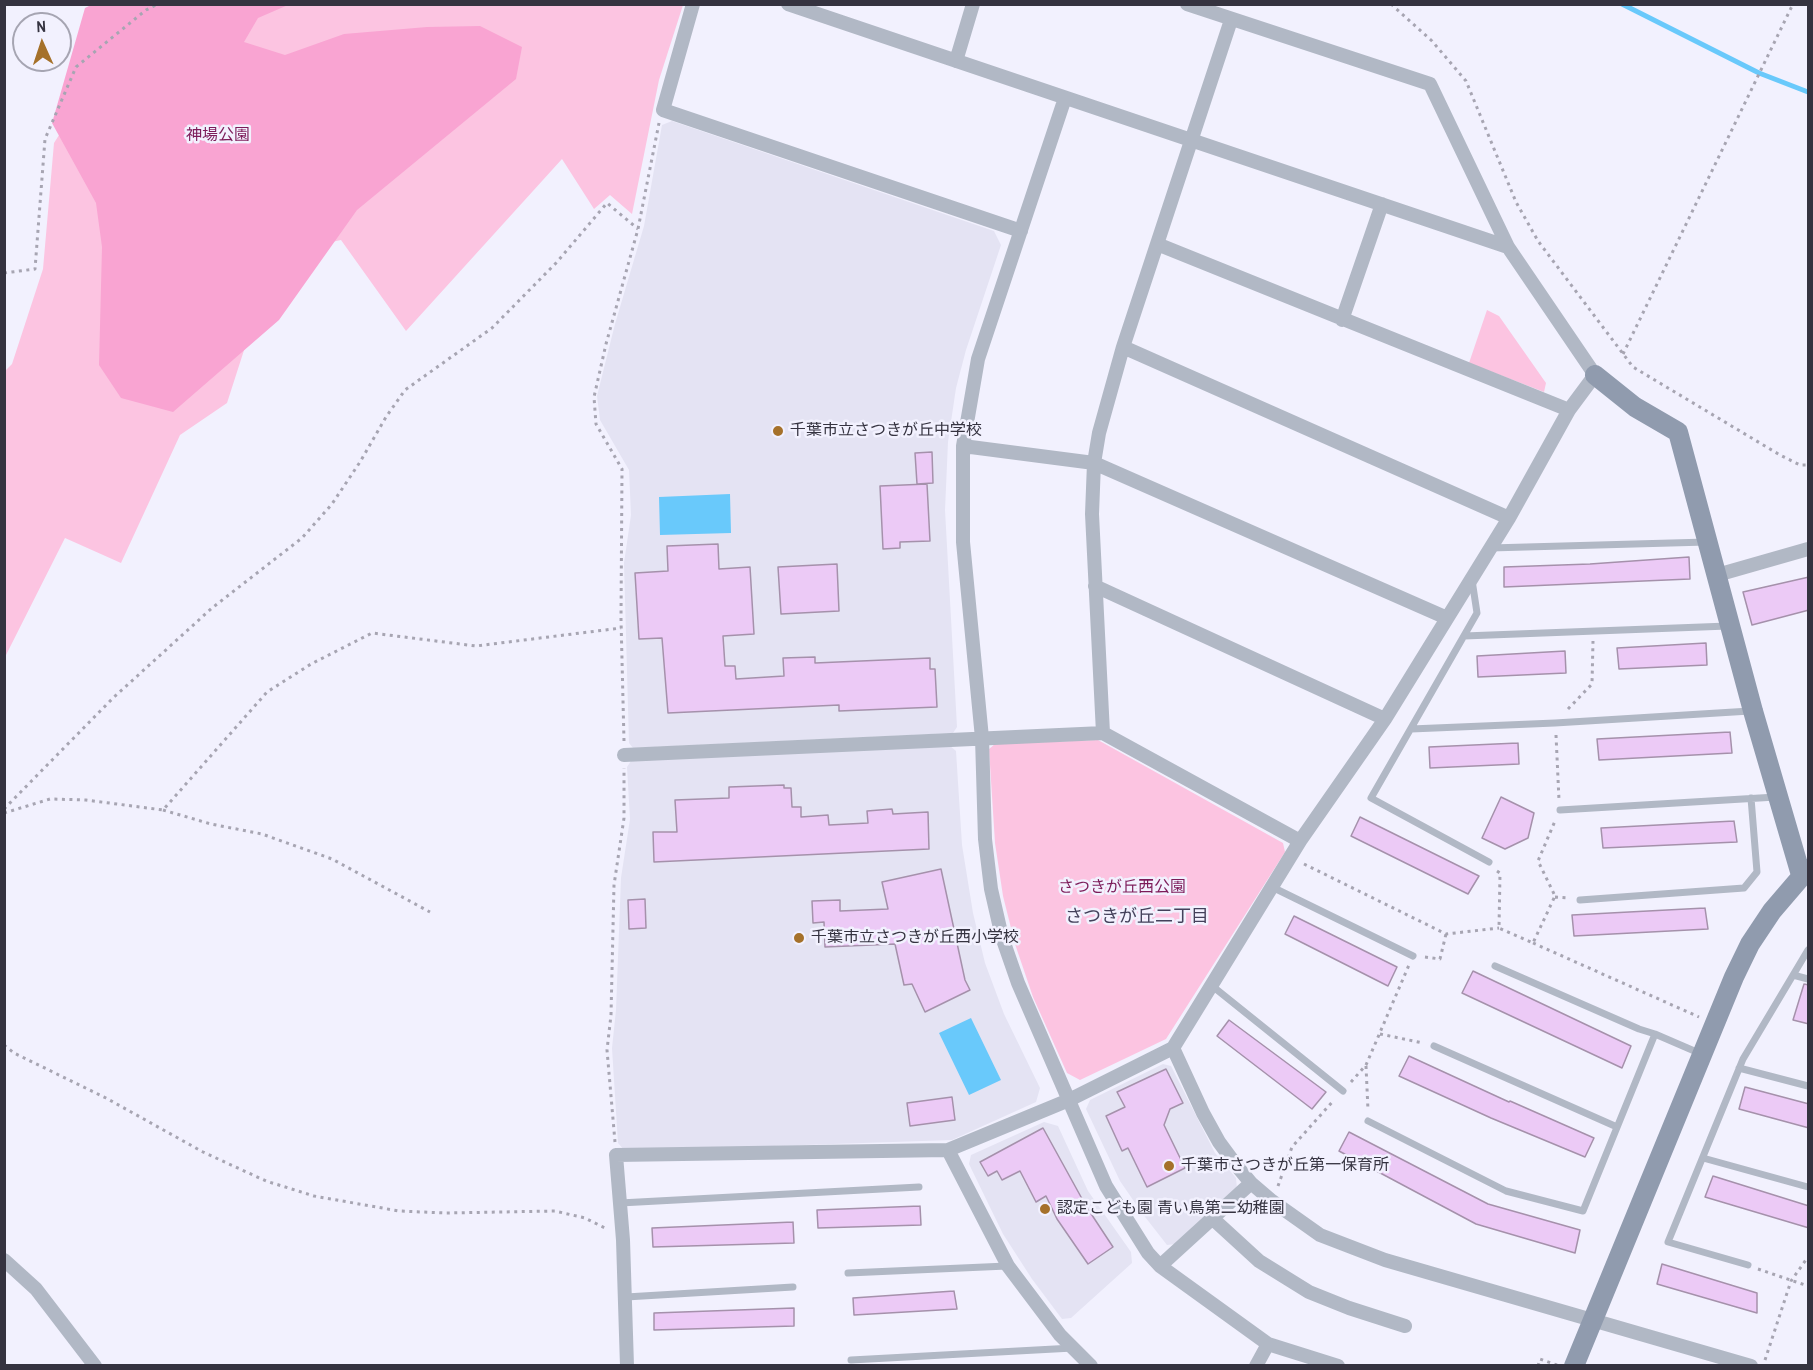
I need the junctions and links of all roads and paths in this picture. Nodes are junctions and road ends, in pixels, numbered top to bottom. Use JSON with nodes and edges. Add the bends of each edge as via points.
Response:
{"nodes":[{"id":1,"x":158,"y":4,"type":"edge"},
{"id":2,"x":693,"y":4,"type":"edge"},
{"id":3,"x":788,"y":4,"type":"edge"},
{"id":4,"x":973,"y":4,"type":"edge"},
{"id":5,"x":1187,"y":4,"type":"edge"},
{"id":6,"x":1390,"y":4,"type":"edge"},
{"id":7,"x":1793,"y":4,"type":"edge"},
{"id":8,"x":1232,"y":20,"type":"junction"},
{"id":9,"x":956,"y":61,"type":"junction"},
{"id":10,"x":1065,"y":98,"type":"junction"},
{"id":11,"x":663,"y":110,"type":"junction"},
{"id":12,"x":1191,"y":140,"type":"junction"},
{"id":13,"x":1382,"y":204,"type":"junction"},
{"id":14,"x":638,"y":229,"type":"junction"},
{"id":15,"x":1021,"y":231,"type":"junction"},
{"id":16,"x":1157,"y":244,"type":"junction"},
{"id":17,"x":1508,"y":247,"type":"junction"},
{"id":18,"x":4,"y":273,"type":"edge"},
{"id":19,"x":1342,"y":320,"type":"junction"},
{"id":20,"x":1123,"y":347,"type":"junction"},
{"id":21,"x":1623,"y":354,"type":"junction"},
{"id":22,"x":1595,"y":375,"type":"junction"},
{"id":23,"x":1569,"y":410,"type":"junction"},
{"id":24,"x":963,"y":446,"type":"junction"},
{"id":25,"x":1094,"y":464,"type":"junction"},
{"id":26,"x":1809,"y":465,"type":"edge"},
{"id":27,"x":1509,"y":518,"type":"junction"},
{"id":28,"x":1708,"y":542,"type":"junction"},
{"id":29,"x":1490,"y":548,"type":"junction"},
{"id":30,"x":1809,"y":549,"type":"edge"},
{"id":31,"x":1718,"y":575,"type":"junction"},
{"id":32,"x":1472,"y":578,"type":"junction"},
{"id":33,"x":1095,"y":586,"type":"junction"},
{"id":34,"x":1447,"y":618,"type":"junction"},
{"id":35,"x":1731,"y":626,"type":"junction"},
{"id":36,"x":621,"y":628,"type":"junction"},
{"id":37,"x":1594,"y":631,"type":"junction"},
{"id":38,"x":1464,"y":636,"type":"junction"},
{"id":39,"x":1753,"y":711,"type":"junction"},
{"id":40,"x":1385,"y":719,"type":"junction"},
{"id":41,"x":1555,"y":723,"type":"junction"},
{"id":42,"x":1411,"y":729,"type":"junction"},
{"id":43,"x":1103,"y":733,"type":"junction"},
{"id":44,"x":982,"y":738,"type":"junction"},
{"id":45,"x":624,"y":755,"type":"junction"},
{"id":46,"x":1778,"y":797,"type":"junction"},
{"id":47,"x":1751,"y":798,"type":"junction"},
{"id":48,"x":163,"y":810,"type":"junction"},
{"id":49,"x":1560,"y":810,"type":"junction"},
{"id":50,"x":4,"y":811,"type":"edge"},
{"id":51,"x":1300,"y":841,"type":"junction"},
{"id":52,"x":1290,"y":857,"type":"junction"},
{"id":53,"x":1489,"y":862,"type":"joint"},
{"id":54,"x":1806,"y":876,"type":"edge"},
{"id":55,"x":1272,"y":886,"type":"junction"},
{"id":56,"x":1580,"y":900,"type":"dead end"},
{"id":57,"x":430,"y":912,"type":"dead end"},
{"id":58,"x":1499,"y":928,"type":"junction"},
{"id":59,"x":1446,"y":934,"type":"junction"},
{"id":60,"x":1533,"y":944,"type":"junction"},
{"id":61,"x":1809,"y":950,"type":"edge"},
{"id":62,"x":1413,"y":956,"type":"junction"},
{"id":63,"x":1495,"y":966,"type":"dead end"},
{"id":64,"x":1793,"y":975,"type":"junction"},
{"id":65,"x":1809,"y":979,"type":"edge"},
{"id":66,"x":1211,"y":985,"type":"junction"},
{"id":67,"x":1715,"y":1024,"type":"junction"},
{"id":68,"x":1380,"y":1034,"type":"junction"},
{"id":69,"x":1655,"y":1034,"type":"junction"},
{"id":70,"x":4,"y":1045,"type":"edge"},
{"id":71,"x":1434,"y":1046,"type":"joint"},
{"id":72,"x":1173,"y":1048,"type":"junction"},
{"id":73,"x":1702,"y":1054,"type":"junction"},
{"id":74,"x":1366,"y":1065,"type":"junction"},
{"id":75,"x":1739,"y":1068,"type":"junction"},
{"id":76,"x":1809,"y":1086,"type":"edge"},
{"id":77,"x":1343,"y":1091,"type":"junction"},
{"id":78,"x":1069,"y":1100,"type":"junction"},
{"id":79,"x":1368,"y":1121,"type":"joint"},
{"id":80,"x":1617,"y":1127,"type":"junction"},
{"id":81,"x":948,"y":1150,"type":"junction"},
{"id":82,"x":616,"y":1155,"type":"junction"},
{"id":83,"x":1702,"y":1158,"type":"junction"},
{"id":84,"x":1251,"y":1183,"type":"junction"},
{"id":85,"x":919,"y":1187,"type":"dead end"},
{"id":86,"x":1809,"y":1187,"type":"edge"},
{"id":87,"x":1272,"y":1201,"type":"junction"},
{"id":88,"x":620,"y":1203,"type":"junction"},
{"id":89,"x":1212,"y":1218,"type":"junction"},
{"id":90,"x":623,"y":1240,"type":"junction"},
{"id":91,"x":1809,"y":1257,"type":"edge"},
{"id":92,"x":4,"y":1260,"type":"edge"},
{"id":93,"x":1748,"y":1265,"type":"joint"},
{"id":94,"x":1008,"y":1266,"type":"junction"},
{"id":95,"x":1160,"y":1266,"type":"junction"},
{"id":96,"x":848,"y":1273,"type":"dead end"},
{"id":97,"x":1791,"y":1281,"type":"junction"},
{"id":98,"x":1809,"y":1286,"type":"edge"},
{"id":99,"x":793,"y":1287,"type":"dead end"},
{"id":100,"x":626,"y":1297,"type":"junction"},
{"id":101,"x":1594,"y":1320,"type":"junction"},
{"id":102,"x":1405,"y":1326,"type":"dead end"},
{"id":103,"x":1268,"y":1344,"type":"junction"},
{"id":104,"x":1073,"y":1348,"type":"junction"},
{"id":105,"x":851,"y":1360,"type":"dead end"},
{"id":106,"x":95,"y":1365,"type":"edge"},
{"id":107,"x":627,"y":1365,"type":"edge"},
{"id":108,"x":1091,"y":1365,"type":"edge"},
{"id":109,"x":1256,"y":1365,"type":"edge"},
{"id":110,"x":1338,"y":1365,"type":"edge"},
{"id":111,"x":1538,"y":1365,"type":"edge"},
{"id":112,"x":1559,"y":1365,"type":"edge"},
{"id":113,"x":1574,"y":1365,"type":"edge"},
{"id":114,"x":1751,"y":1365,"type":"edge"},
{"id":115,"x":1763,"y":1365,"type":"edge"}],
"edges":[{"from":1,"to":18,"type":"path","via":[[76,67],[45,139],[34,269]]},
{"from":2,"to":11,"type":"street"},
{"from":3,"to":9,"type":"street"},
{"from":4,"to":9,"type":"street"},
{"from":5,"to":8,"type":"street"},
{"from":6,"to":21,"type":"path","via":[[1432,41],[1466,81],[1516,202],[1538,241]]},
{"from":7,"to":21,"type":"path"},
{"from":8,"to":12,"type":"street"},
{"from":8,"to":17,"type":"street","via":[[1430,84]]},
{"from":9,"to":10,"type":"street"},
{"from":10,"to":12,"type":"street"},
{"from":10,"to":15,"type":"street"},
{"from":11,"to":14,"type":"path"},
{"from":11,"to":15,"type":"street"},
{"from":12,"to":13,"type":"street"},
{"from":12,"to":16,"type":"street"},
{"from":13,"to":17,"type":"street"},
{"from":13,"to":19,"type":"street"},
{"from":14,"to":36,"type":"path","via":[[594,397],[596,424],[622,469]]},
{"from":14,"to":50,"type":"path","via":[[607,203],[557,262],[492,328],[405,390],[332,504],[302,538],[213,608],[113,698]]},
{"from":15,"to":24,"type":"street","via":[[978,359]]},
{"from":16,"to":19,"type":"street"},
{"from":16,"to":20,"type":"street"},
{"from":17,"to":22,"type":"street"},
{"from":19,"to":23,"type":"street"},
{"from":20,"to":25,"type":"street"},
{"from":20,"to":27,"type":"street"},
{"from":21,"to":26,"type":"path","via":[[1632,367],[1770,449],[1800,465]]},
{"from":22,"to":23,"type":"street"},
{"from":22,"to":28,"type":"street","via":[[1635,407],[1678,432]]},
{"from":23,"to":27,"type":"street"},
{"from":24,"to":25,"type":"street"},
{"from":24,"to":44,"type":"street","via":[[963,542]]},
{"from":25,"to":33,"type":"street"},
{"from":25,"to":34,"type":"street"},
{"from":27,"to":29,"type":"street"},
{"from":28,"to":29,"type":"lane"},
{"from":28,"to":31,"type":"street"},
{"from":29,"to":32,"type":"street"},
{"from":30,"to":31,"type":"street"},
{"from":31,"to":35,"type":"street"},
{"from":32,"to":34,"type":"street"},
{"from":32,"to":38,"type":"lane","via":[[1477,613]]},
{"from":33,"to":40,"type":"street"},
{"from":33,"to":43,"type":"street"},
{"from":34,"to":40,"type":"street"},
{"from":35,"to":37,"type":"lane"},
{"from":35,"to":39,"type":"street"},
{"from":36,"to":45,"type":"path"},
{"from":36,"to":48,"type":"path","via":[[476,646],[372,633],[267,692]]},
{"from":37,"to":38,"type":"lane"},
{"from":37,"to":41,"type":"path","via":[[1592,684]]},
{"from":38,"to":42,"type":"lane"},
{"from":39,"to":41,"type":"lane"},
{"from":39,"to":46,"type":"street"},
{"from":40,"to":51,"type":"street"},
{"from":41,"to":42,"type":"lane"},
{"from":41,"to":49,"type":"path"},
{"from":42,"to":53,"type":"lane","via":[[1371,798]]},
{"from":43,"to":44,"type":"street"},
{"from":43,"to":51,"type":"street"},
{"from":44,"to":45,"type":"street"},
{"from":44,"to":78,"type":"street","via":[[985,839],[1002,938]]},
{"from":45,"to":82,"type":"path","via":[[624,818],[614,885],[611,1015],[606,1050]]},
{"from":46,"to":47,"type":"lane"},
{"from":46,"to":54,"type":"street"},
{"from":47,"to":49,"type":"lane"},
{"from":47,"to":56,"type":"lane","via":[[1757,872],[1744,888]]},
{"from":48,"to":50,"type":"path","via":[[50,799]]},
{"from":48,"to":57,"type":"path","via":[[262,834],[332,859]]},
{"from":49,"to":60,"type":"path","via":[[1538,861],[1555,897]]},
{"from":51,"to":52,"type":"street"},
{"from":52,"to":55,"type":"street"},
{"from":52,"to":59,"type":"path"},
{"from":53,"to":58,"type":"path","via":[[1500,873]]},
{"from":54,"to":67,"type":"street","via":[[1772,911],[1750,944]]},
{"from":55,"to":62,"type":"lane"},
{"from":55,"to":66,"type":"street"},
{"from":58,"to":59,"type":"path"},
{"from":58,"to":60,"type":"path"},
{"from":59,"to":62,"type":"path","via":[[1440,959]]},
{"from":60,"to":67,"type":"path"},
{"from":61,"to":64,"type":"lane"},
{"from":62,"to":68,"type":"path"},
{"from":63,"to":69,"type":"lane"},
{"from":64,"to":65,"type":"lane"},
{"from":64,"to":75,"type":"lane"},
{"from":66,"to":72,"type":"street"},
{"from":66,"to":77,"type":"lane"},
{"from":67,"to":73,"type":"street"},
{"from":68,"to":71,"type":"path"},
{"from":68,"to":74,"type":"path"},
{"from":69,"to":73,"type":"lane"},
{"from":69,"to":80,"type":"lane"},
{"from":70,"to":90,"type":"path","via":[[203,1152],[266,1181],[305,1193],[399,1211],[555,1211],[585,1218]]},
{"from":71,"to":80,"type":"lane"},
{"from":72,"to":78,"type":"street"},
{"from":72,"to":84,"type":"street","via":[[1219,1142]]},
{"from":73,"to":101,"type":"street"},
{"from":74,"to":77,"type":"path"},
{"from":74,"to":79,"type":"path"},
{"from":75,"to":76,"type":"lane"},
{"from":75,"to":83,"type":"lane"},
{"from":77,"to":87,"type":"path","via":[[1292,1147]]},
{"from":78,"to":81,"type":"street"},
{"from":78,"to":95,"type":"street","via":[[1106,1186]]},
{"from":79,"to":80,"type":"lane","via":[[1506,1191],[1583,1211]]},
{"from":81,"to":82,"type":"street"},
{"from":81,"to":94,"type":"street"},
{"from":82,"to":88,"type":"street"},
{"from":83,"to":86,"type":"lane"},
{"from":83,"to":93,"type":"lane","via":[[1668,1242]]},
{"from":84,"to":87,"type":"street"},
{"from":84,"to":89,"type":"street"},
{"from":85,"to":88,"type":"lane"},
{"from":87,"to":101,"type":"street","via":[[1320,1235],[1351,1248]]},
{"from":88,"to":90,"type":"street"},
{"from":89,"to":95,"type":"street"},
{"from":89,"to":102,"type":"street","via":[[1259,1262],[1309,1292]]},
{"from":90,"to":100,"type":"street"},
{"from":91,"to":97,"type":"path"},
{"from":92,"to":106,"type":"street","via":[[36,1289]]},
{"from":93,"to":97,"type":"path"},
{"from":94,"to":96,"type":"lane"},
{"from":94,"to":104,"type":"street"},
{"from":95,"to":103,"type":"street"},
{"from":97,"to":98,"type":"path"},
{"from":97,"to":115,"type":"path"},
{"from":99,"to":100,"type":"lane"},
{"from":100,"to":107,"type":"street"},
{"from":101,"to":113,"type":"street"},
{"from":101,"to":114,"type":"street"},
{"from":103,"to":109,"type":"street"},
{"from":103,"to":110,"type":"street"},
{"from":104,"to":105,"type":"lane"},
{"from":104,"to":108,"type":"street"},
{"from":111,"to":112,"type":"path","via":[[1540,1359]]}]}
